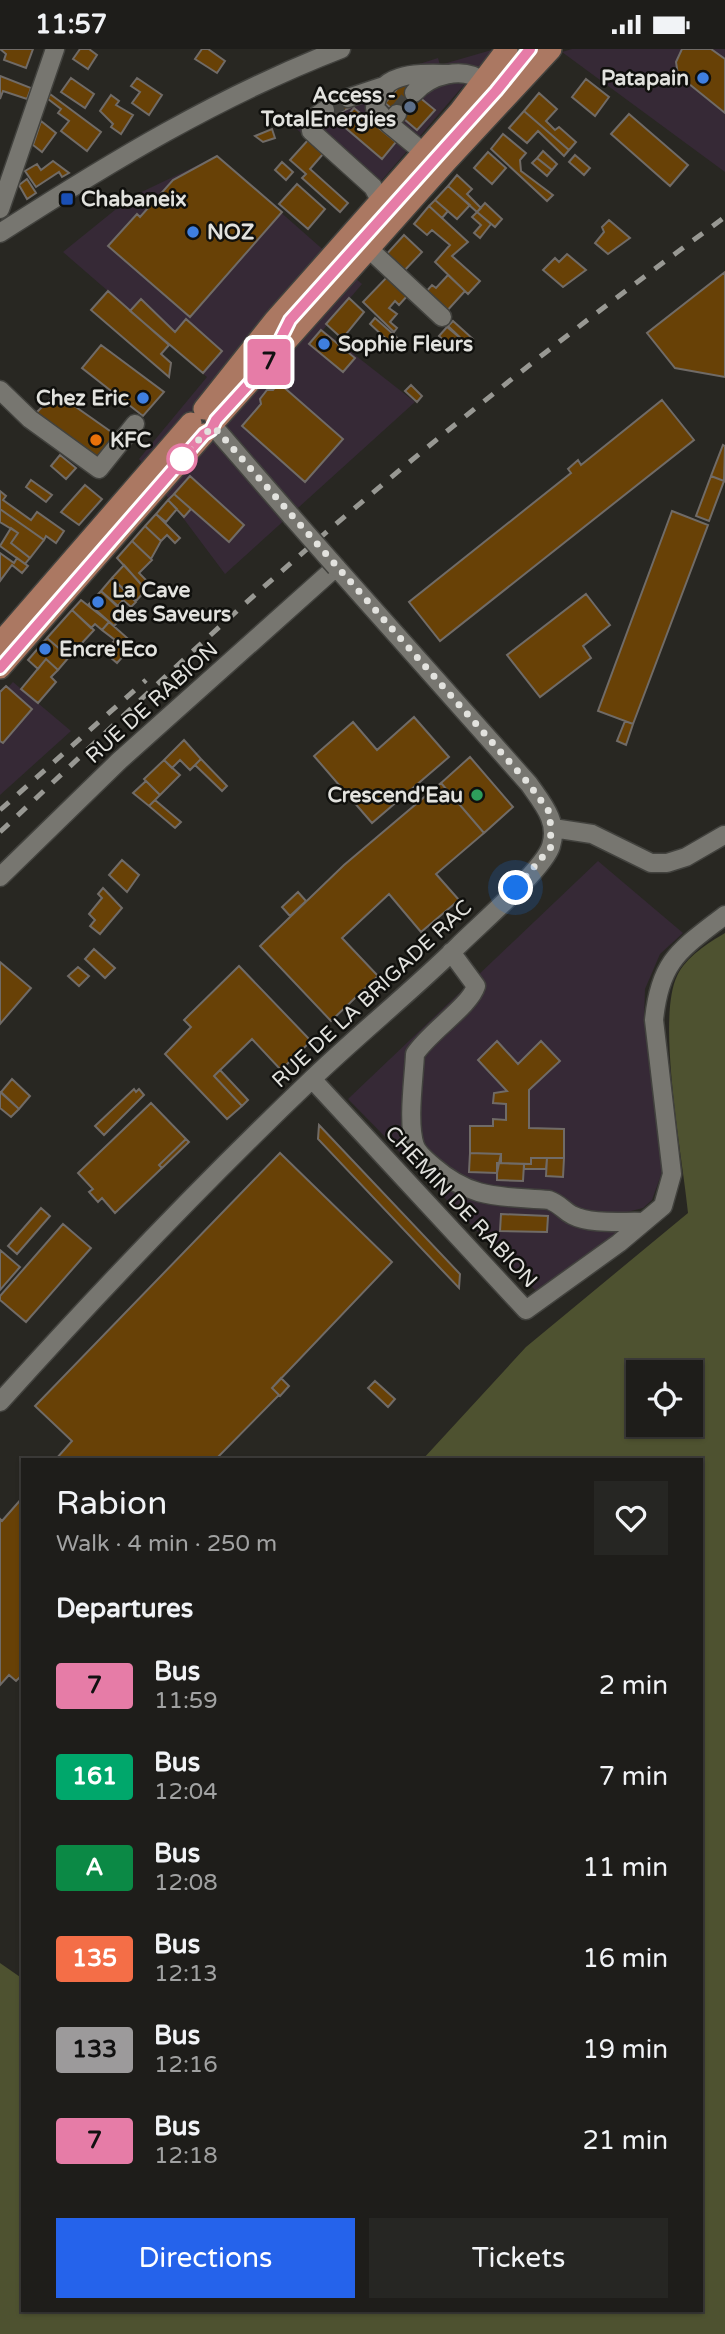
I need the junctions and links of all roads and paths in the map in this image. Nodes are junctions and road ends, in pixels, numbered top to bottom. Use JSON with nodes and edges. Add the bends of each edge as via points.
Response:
{"nodes":[{"id":1,"x":55,"y":49,"type":"edge"},
{"id":2,"x":341,"y":49,"type":"edge"},
{"id":3,"x":507,"y":49,"type":"edge"},
{"id":4,"x":530,"y":49,"type":"edge"},
{"id":5,"x":551,"y":49,"type":"edge"},
{"id":6,"x":451,"y":74,"type":"junction"},
{"id":7,"x":484,"y":82,"type":"junction"},
{"id":8,"x":387,"y":85,"type":"junction"},
{"id":9,"x":414,"y":93,"type":"tunnel mouth"},
{"id":10,"x":348,"y":98,"type":"tunnel mouth"},
{"id":11,"x":325,"y":110,"type":"tunnel mouth"},
{"id":12,"x":423,"y":152,"type":"junction"},
{"id":13,"x":380,"y":200,"type":"junction"},
{"id":14,"x":0,"y":209,"type":"edge"},
{"id":15,"x":0,"y":233,"type":"edge"},
{"id":16,"x":369,"y":249,"type":"junction"},
{"id":17,"x":442,"y":317,"type":"dead end"},
{"id":18,"x":260,"y":358,"type":"junction"},
{"id":19,"x":0,"y":390,"type":"edge"},
{"id":20,"x":206,"y":423,"type":"junction"},
{"id":21,"x":135,"y":424,"type":"dead end"},
{"id":22,"x":112,"y":539,"type":"junction"},
{"id":23,"x":336,"y":567,"type":"junction"},
{"id":24,"x":0,"y":643,"type":"edge"},
{"id":25,"x":0,"y":655,"type":"edge"},
{"id":26,"x":0,"y":668,"type":"edge"},
{"id":27,"x":553,"y":828,"type":"junction"},
{"id":28,"x":724,"y":835,"type":"edge"},
{"id":29,"x":0,"y":877,"type":"edge"},
{"id":30,"x":725,"y":915,"type":"edge"},
{"id":31,"x":451,"y":952,"type":"junction"},
{"id":32,"x":312,"y":1079,"type":"junction"},
{"id":33,"x":644,"y":1222,"type":"junction"},
{"id":34,"x":0,"y":1402,"type":"edge"}],
"edges":[{"from":1,"to":14,"type":"street"},
{"from":2,"to":15,"type":"street","via":[[202,111]]},
{"from":3,"to":7,"type":"main road"},
{"from":4,"to":18,"type":"street"},
{"from":5,"to":16,"type":"main road"},
{"from":6,"to":7,"type":"street"},
{"from":6,"to":8,"type":"street","via":[[404,75]]},
{"from":6,"to":9,"type":"street","via":[[429,79]]},
{"from":7,"to":12,"type":"main road"},
{"from":8,"to":10,"type":"street"},
{"from":8,"to":12,"type":"street","via":[[375,108],[393,119]]},
{"from":11,"to":13,"type":"street","via":[[312,119],[311,131],[373,187]]},
{"from":12,"to":13,"type":"main road"},
{"from":13,"to":18,"type":"main road","via":[[274,321]]},
{"from":16,"to":17,"type":"street"},
{"from":16,"to":18,"type":"main road"},
{"from":18,"to":20,"type":"main road"},
{"from":19,"to":21,"type":"street","via":[[30,419],[99,469]]},
{"from":20,"to":22,"type":"main road"},
{"from":20,"to":23,"type":"street","bridge":true},
{"from":20,"to":24,"type":"main road"},
{"from":22,"to":25,"type":"street","via":[[93,550]]},
{"from":22,"to":26,"type":"main road"},
{"from":23,"to":27,"type":"street","via":[[529,784],[550,813]]},
{"from":23,"to":29,"type":"street","name":"RUE DE RABION","via":[[119,761]]},
{"from":27,"to":28,"type":"street","via":[[592,834],[652,863],[686,857]]},
{"from":27,"to":31,"type":"street","name":"RUE DE LA BRIGADE RAC","via":[[551,847],[532,872]]},
{"from":30,"to":33,"type":"street","name":"CHEMIN DE RABION","via":[[677,953],[663,976],[656,1002],[653,1020],[672,1174],[663,1206]]},
{"from":31,"to":32,"type":"street","name":"RUE DE LA BRIGADE RAC"},
{"from":31,"to":33,"type":"street","via":[[476,986],[473,996],[440,1024],[415,1054],[413,1132],[422,1157],[469,1191],[549,1201],[581,1217]]},
{"from":32,"to":33,"type":"street","name":"CHEMIN DE RABION","via":[[526,1310]]},
{"from":32,"to":34,"type":"street","name":"RUE DE LA BRIGADE RAC","via":[[127,1261]]}]}
